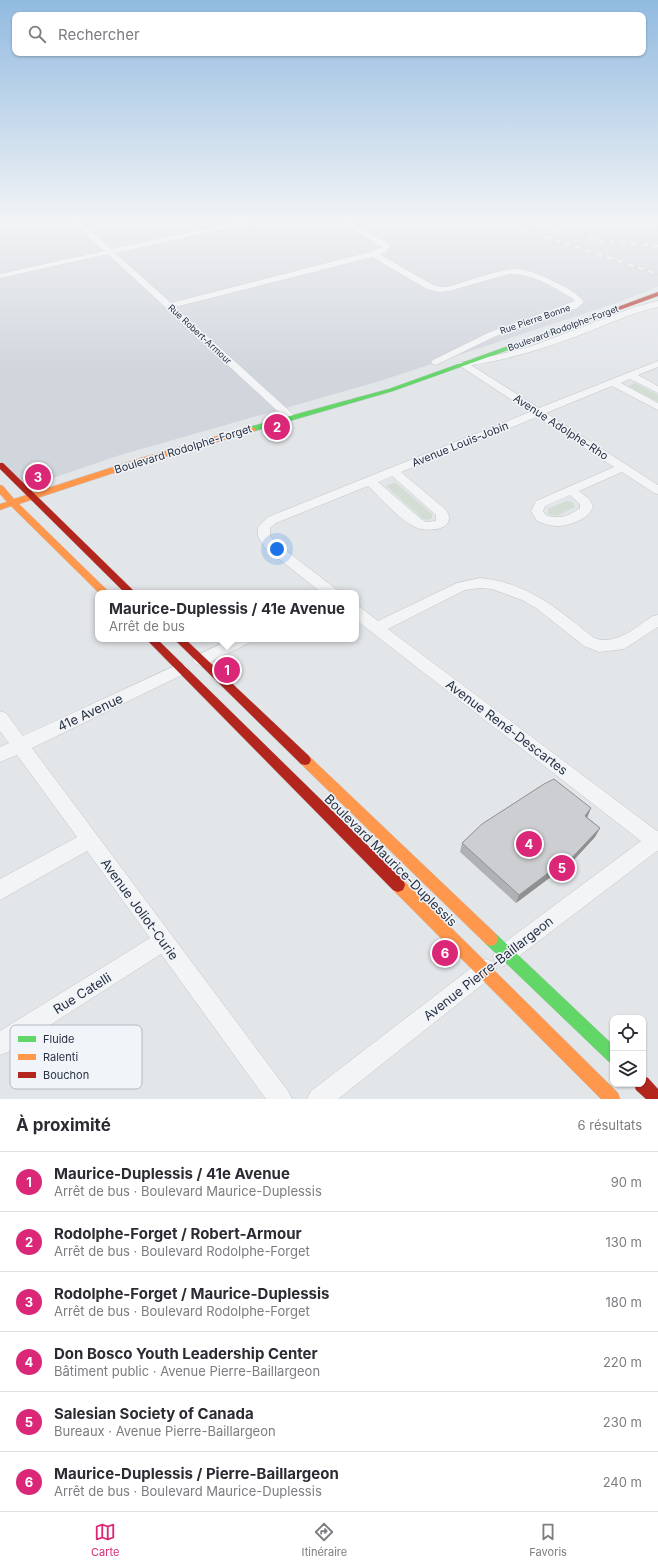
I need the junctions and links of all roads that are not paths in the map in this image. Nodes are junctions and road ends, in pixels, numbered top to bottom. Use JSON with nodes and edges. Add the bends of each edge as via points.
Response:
{"nodes":[{"id":1,"x":26,"y":270,"type":"edge"},
{"id":2,"x":131,"y":270,"type":"edge"},
{"id":3,"x":309,"y":270,"type":"edge"},
{"id":4,"x":401,"y":270,"type":"edge"},
{"id":5,"x":0,"y":276,"type":"edge"},
{"id":6,"x":658,"y":286,"type":"edge"},
{"id":7,"x":658,"y":294,"type":"edge"},
{"id":8,"x":658,"y":304,"type":"edge"},
{"id":9,"x":170,"y":306,"type":"junction"},
{"id":10,"x":433,"y":363,"type":"joint"},
{"id":11,"x":466,"y":363,"type":"junction"},
{"id":12,"x":658,"y":364,"type":"edge"},
{"id":13,"x":630,"y":375,"type":"junction"},
{"id":14,"x":380,"y":381,"type":"dead end"},
{"id":15,"x":612,"y":382,"type":"junction"},
{"id":16,"x":391,"y":390,"type":"junction"},
{"id":17,"x":658,"y":390,"type":"edge"},
{"id":18,"x":658,"y":407,"type":"edge"},
{"id":19,"x":287,"y":411,"type":"junction"},
{"id":20,"x":267,"y":412,"type":"dead end"},
{"id":21,"x":537,"y":413,"type":"junction"},
{"id":22,"x":0,"y":465,"type":"edge"},
{"id":23,"x":623,"y":467,"type":"junction"},
{"id":24,"x":394,"y":472,"type":"junction"},
{"id":25,"x":370,"y":482,"type":"junction"},
{"id":26,"x":34,"y":485,"type":"dead end"},
{"id":27,"x":24,"y":488,"type":"junction"},
{"id":28,"x":571,"y":490,"type":"dead end"},
{"id":29,"x":658,"y":490,"type":"edge"},
{"id":30,"x":1,"y":492,"type":"edge"},
{"id":31,"x":33,"y":497,"type":"junction"},
{"id":32,"x":14,"y":502,"type":"junction"},
{"id":33,"x":0,"y":507,"type":"edge"},
{"id":34,"x":101,"y":590,"type":"edge"},
{"id":35,"x":128,"y":590,"type":"edge"},
{"id":36,"x":327,"y":590,"type":"edge"},
{"id":37,"x":359,"y":614,"type":"edge"},
{"id":38,"x":658,"y":620,"type":"edge"},
{"id":39,"x":377,"y":628,"type":"junction"},
{"id":40,"x":154,"y":642,"type":"edge"},
{"id":41,"x":182,"y":642,"type":"edge"},
{"id":42,"x":238,"y":642,"type":"edge"},
{"id":43,"x":201,"y":660,"type":"junction"},
{"id":44,"x":181,"y":669,"type":"junction"},
{"id":45,"x":0,"y":718,"type":"edge"},
{"id":46,"x":20,"y":745,"type":"junction"},
{"id":47,"x":0,"y":755,"type":"edge"},
{"id":48,"x":90,"y":840,"type":"junction"},
{"id":49,"x":657,"y":841,"type":"edge"},
{"id":50,"x":0,"y":890,"type":"edge"},
{"id":51,"x":163,"y":941,"type":"junction"},
{"id":52,"x":506,"y":954,"type":"junction"},
{"id":53,"x":484,"y":971,"type":"junction"},
{"id":54,"x":30,"y":1025,"type":"edge"},
{"id":55,"x":10,"y":1038,"type":"edge"},
{"id":56,"x":0,"y":1044,"type":"edge"},
{"id":57,"x":610,"y":1053,"type":"edge"},
{"id":58,"x":645,"y":1087,"type":"edge"},
{"id":59,"x":280,"y":1099,"type":"edge"},
{"id":60,"x":319,"y":1099,"type":"edge"},
{"id":61,"x":612,"y":1099,"type":"edge"},
{"id":62,"x":657,"y":1099,"type":"edge"}],
"edges":[{"from":1,"to":5,"type":"street"},
{"from":2,"to":9,"type":"street","name":"Rue Robert-Armour"},
{"from":3,"to":9,"type":"street"},
{"from":4,"to":10,"type":"street","name":"Rue Pierre Bonne","via":[[430,287],[444,290],[519,271],[575,296],[580,302],[492,334]]},
{"from":6,"to":10,"type":"street","name":"Boulevard Rodolphe-Forget"},
{"from":7,"to":11,"type":"street","name":"Boulevard Rodolphe-Forget"},
{"from":8,"to":11,"type":"street","name":"Boulevard Rodolphe-Forget","via":[[519,353]]},
{"from":9,"to":19,"type":"street","name":"Rue Robert-Armour"},
{"from":11,"to":16,"type":"street","name":"Boulevard Rodolphe-Forget"},
{"from":11,"to":21,"type":"street","name":"Avenue Adolphe-Rho"},
{"from":12,"to":13,"type":"street","name":"Avenue Louis-Jobin"},
{"from":13,"to":15,"type":"street","name":"Avenue Louis-Jobin"},
{"from":13,"to":17,"type":"street"},
{"from":14,"to":16,"type":"street"},
{"from":15,"to":18,"type":"street"},
{"from":15,"to":21,"type":"street","name":"Avenue Louis-Jobin"},
{"from":16,"to":19,"type":"street","name":"Boulevard Rodolphe-Forget"},
{"from":19,"to":20,"type":"street","name":"Boulevard Rodolphe-Forget"},
{"from":19,"to":31,"type":"street","name":"Boulevard Rodolphe-Forget"},
{"from":21,"to":23,"type":"street","name":"Avenue Adolphe-Rho"},
{"from":21,"to":24,"type":"street","name":"Avenue Louis-Jobin"},
{"from":22,"to":27,"type":"street"},
{"from":23,"to":28,"type":"street"},
{"from":23,"to":29,"type":"street","name":"Avenue Adolphe-Rho"},
{"from":24,"to":25,"type":"street","name":"Avenue Louis-Jobin"},
{"from":24,"to":25,"type":"street","via":[[442,513],[442,523],[433,526],[417,523]]},
{"from":25,"to":36,"type":"street","name":"Avenue Louis-Jobin","via":[[272,520],[264,527],[264,536],[270,545]]},
{"from":26,"to":27,"type":"street"},
{"from":27,"to":30,"type":"street"},
{"from":27,"to":31,"type":"street"},
{"from":30,"to":32,"type":"street"},
{"from":31,"to":32,"type":"street","name":"Boulevard Rodolphe-Forget"},
{"from":31,"to":35,"type":"street"},
{"from":32,"to":33,"type":"street","name":"Boulevard Rodolphe-Forget"},
{"from":32,"to":34,"type":"street"},
{"from":37,"to":39,"type":"street","name":"Avenue René-Descartes"},
{"from":38,"to":39,"type":"street","via":[[619,644],[599,646],[589,642],[527,596],[494,584],[480,583],[462,586]]},
{"from":39,"to":49,"type":"street","name":"Avenue René-Descartes"},
{"from":40,"to":44,"type":"street","name":"Boulevard Maurice-Duplessis"},
{"from":41,"to":43,"type":"street","name":"Boulevard Maurice-Duplessis"},
{"from":42,"to":43,"type":"street"},
{"from":43,"to":52,"type":"street","name":"Boulevard Maurice-Duplessis"},
{"from":44,"to":46,"type":"street","name":"41e Avenue"},
{"from":44,"to":53,"type":"street","name":"Boulevard Maurice-Duplessis"},
{"from":45,"to":46,"type":"street","name":"Avenue Joliot-Curie"},
{"from":46,"to":47,"type":"street","name":"41e Avenue"},
{"from":46,"to":48,"type":"street","name":"Avenue Joliot-Curie"},
{"from":48,"to":50,"type":"street"},
{"from":48,"to":51,"type":"street","name":"Avenue Joliot-Curie"},
{"from":49,"to":52,"type":"street","name":"Avenue Pierre-Baillargeon"},
{"from":51,"to":54,"type":"street","name":"Rue Catelli"},
{"from":51,"to":59,"type":"street","name":"Avenue Joliot-Curie"},
{"from":52,"to":53,"type":"street","name":"Avenue Pierre-Baillargeon"},
{"from":52,"to":57,"type":"street","name":"Boulevard Maurice-Duplessis"},
{"from":53,"to":60,"type":"street","name":"Avenue Pierre-Baillargeon"},
{"from":53,"to":61,"type":"street","name":"Boulevard Maurice-Duplessis"},
{"from":55,"to":56,"type":"street","name":"Rue Catelli"},
{"from":58,"to":62,"type":"street"}]}
